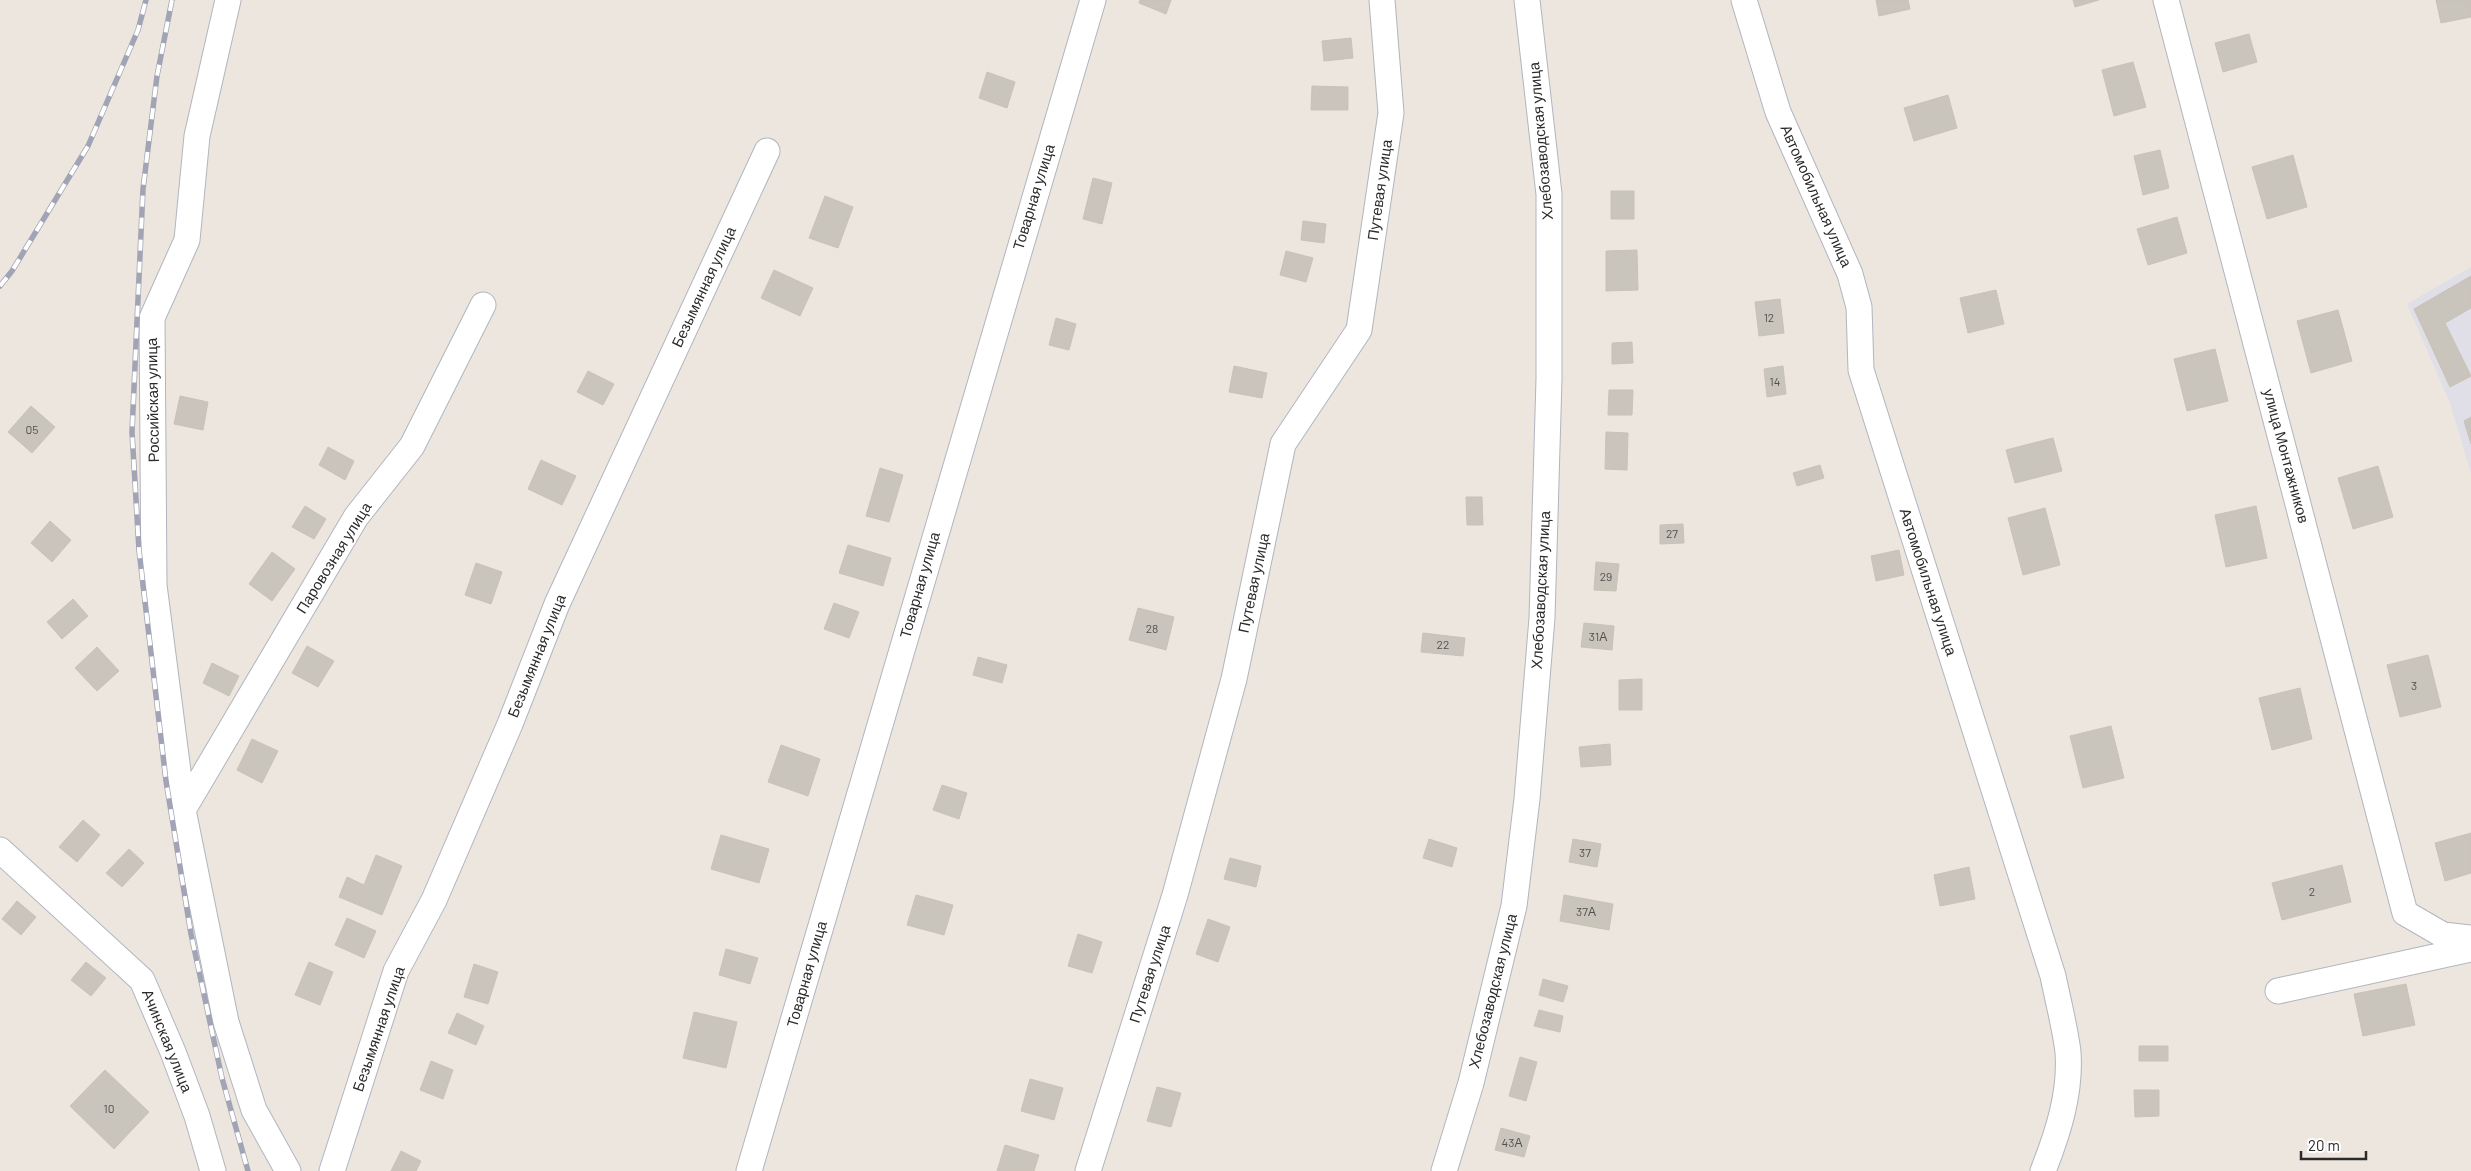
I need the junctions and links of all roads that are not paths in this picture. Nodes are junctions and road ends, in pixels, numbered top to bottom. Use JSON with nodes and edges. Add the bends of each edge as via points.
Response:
{"nodes":[{"id":1,"x":228,"y":0,"type":"edge"},
{"id":2,"x":1093,"y":0,"type":"edge"},
{"id":3,"x":1382,"y":0,"type":"edge"},
{"id":4,"x":1527,"y":0,"type":"edge"},
{"id":5,"x":1744,"y":0,"type":"edge"},
{"id":6,"x":2166,"y":0,"type":"edge"},
{"id":7,"x":767,"y":151,"type":"dead end"},
{"id":8,"x":483,"y":305,"type":"dead end"},
{"id":9,"x":183,"y":810,"type":"junction"},
{"id":10,"x":0,"y":850,"type":"edge"},
{"id":11,"x":2471,"y":938,"type":"edge"},
{"id":12,"x":2471,"y":949,"type":"edge"},
{"id":13,"x":2278,"y":991,"type":"dead end"},
{"id":14,"x":213,"y":1171,"type":"edge"},
{"id":15,"x":288,"y":1171,"type":"edge"},
{"id":16,"x":332,"y":1171,"type":"edge"},
{"id":17,"x":749,"y":1171,"type":"edge"},
{"id":18,"x":1088,"y":1171,"type":"edge"},
{"id":19,"x":1444,"y":1171,"type":"edge"},
{"id":20,"x":2043,"y":1171,"type":"edge"}],
"edges":[{"from":1,"to":9,"type":"street","name":"Российская улица","via":[[197,136],[187,240],[152,318],[154,585]]},
{"from":2,"to":17,"type":"street","name":"Товарная улица"},
{"from":3,"to":18,"type":"street","name":"Путевая улица","via":[[1391,113],[1359,330],[1283,444],[1234,678],[1175,896]]},
{"from":4,"to":19,"type":"street","name":"Хлебозаводская улица","via":[[1549,194],[1549,389],[1542,618],[1527,799],[1514,906],[1471,1083]]},
{"from":5,"to":20,"type":"street","name":"Автомобильная улица","via":[[1778,112],[1850,274],[1860,307],[1861,370],[2053,976],[2068,1053],[2060,1127]]},
{"from":6,"to":11,"type":"street","name":"улица Монтажников","via":[[2405,913],[2443,935]]},
{"from":7,"to":16,"type":"street","name":"Безымянная улица","via":[[557,604],[510,724],[438,891],[396,972]]},
{"from":8,"to":9,"type":"street","name":"Паровозная улица","via":[[412,446],[356,517]]},
{"from":9,"to":15,"type":"street","via":[[226,1022],[254,1110]]},
{"from":10,"to":14,"type":"street","name":"Ачинская улица","via":[[142,980],[174,1052]]},
{"from":12,"to":13,"type":"street"}]}
